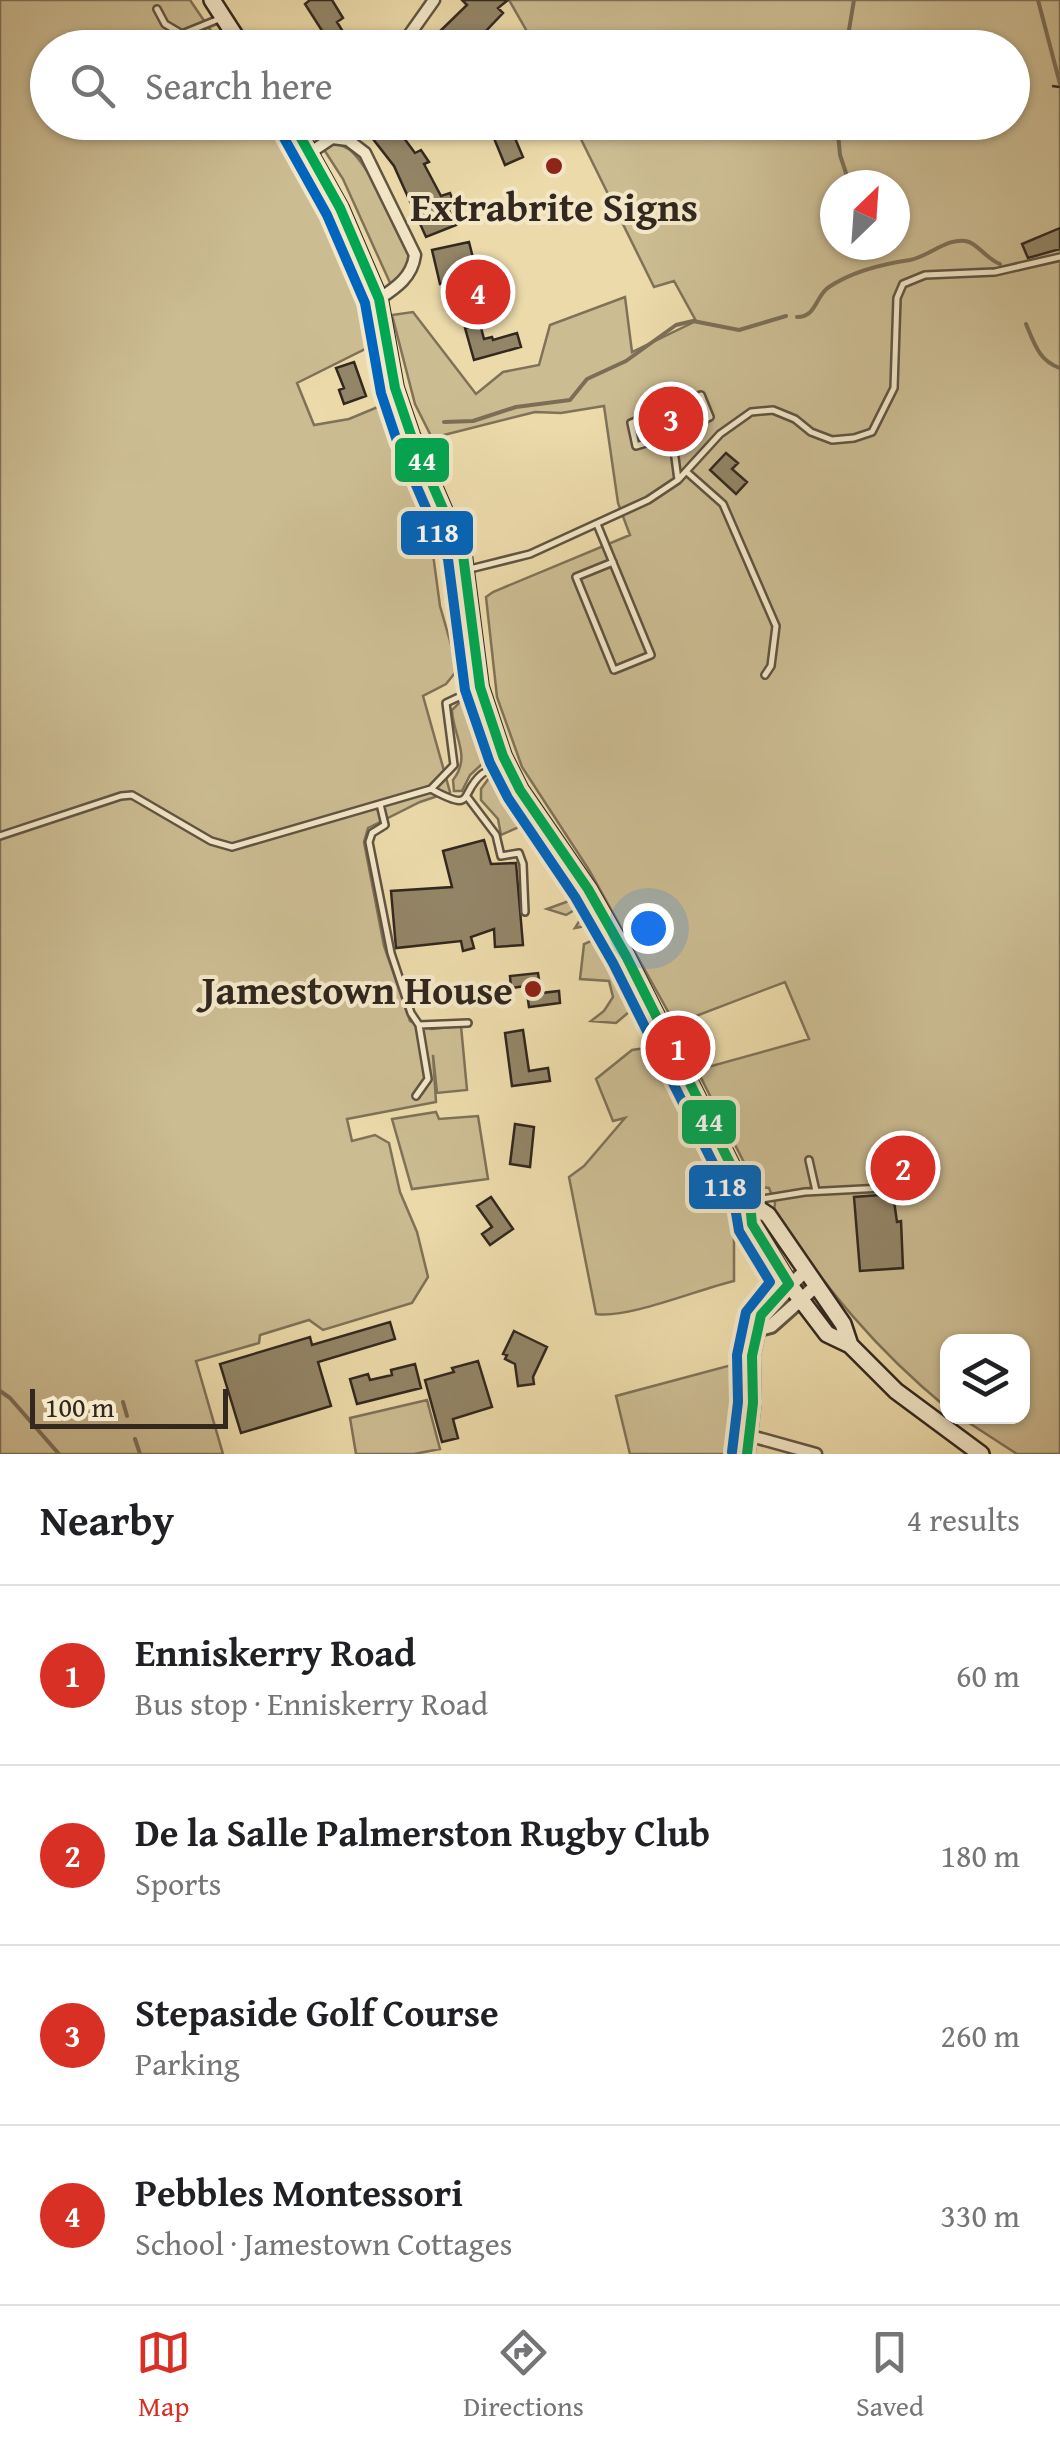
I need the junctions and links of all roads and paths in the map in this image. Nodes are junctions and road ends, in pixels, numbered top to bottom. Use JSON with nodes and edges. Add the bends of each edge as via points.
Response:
{"nodes":[{"id":1,"x":212,"y":0,"type":"edge"},
{"id":2,"x":434,"y":0,"type":"edge"},
{"id":3,"x":157,"y":10,"type":"dead end"},
{"id":4,"x":223,"y":18,"type":"junction"},
{"id":5,"x":175,"y":30,"type":"edge"},
{"id":6,"x":192,"y":30,"type":"edge"},
{"id":7,"x":231,"y":30,"type":"edge"},
{"id":8,"x":413,"y":30,"type":"edge"},
{"id":9,"x":1052,"y":86,"type":"dead end"},
{"id":10,"x":1060,"y":86,"type":"edge"},
{"id":11,"x":304,"y":140,"type":"edge"},
{"id":12,"x":329,"y":140,"type":"edge"},
{"id":13,"x":348,"y":140,"type":"edge"},
{"id":14,"x":311,"y":152,"type":"junction"},
{"id":15,"x":1060,"y":257,"type":"edge"},
{"id":16,"x":380,"y":299,"type":"junction"},
{"id":17,"x":672,"y":435,"type":"junction"},
{"id":18,"x":687,"y":472,"type":"junction"},
{"id":19,"x":678,"y":480,"type":"junction"},
{"id":20,"x":597,"y":524,"type":"junction"},
{"id":21,"x":614,"y":562,"type":"junction"},
{"id":22,"x":467,"y":570,"type":"junction"},
{"id":23,"x":765,"y":675,"type":"dead end"},
{"id":24,"x":480,"y":686,"type":"junction"},
{"id":25,"x":507,"y":763,"type":"junction"},
{"id":26,"x":431,"y":789,"type":"junction"},
{"id":27,"x":468,"y":798,"type":"junction"},
{"id":28,"x":380,"y":804,"type":"junction"},
{"id":29,"x":0,"y":836,"type":"edge"},
{"id":30,"x":525,"y":912,"type":"dead end"},
{"id":31,"x":468,"y":1024,"type":"dead end"},
{"id":32,"x":419,"y":1025,"type":"junction"},
{"id":33,"x":416,"y":1096,"type":"dead end"},
{"id":34,"x":810,"y":1160,"type":"dead end"},
{"id":35,"x":902,"y":1186,"type":"joint"},
{"id":36,"x":923,"y":1186,"type":"dead end"},
{"id":37,"x":816,"y":1191,"type":"junction"},
{"id":38,"x":750,"y":1203,"type":"junction"},
{"id":39,"x":806,"y":1270,"type":"junction"},
{"id":40,"x":789,"y":1284,"type":"junction"},
{"id":41,"x":816,"y":1286,"type":"junction"},
{"id":42,"x":800,"y":1299,"type":"junction"},
{"id":43,"x":759,"y":1330,"type":"junction"},
{"id":44,"x":850,"y":1345,"type":"junction"},
{"id":45,"x":751,"y":1436,"type":"junction"},
{"id":46,"x":799,"y":1452,"type":"edge"},
{"id":47,"x":747,"y":1454,"type":"edge"},
{"id":48,"x":816,"y":1454,"type":"edge"},
{"id":49,"x":981,"y":1454,"type":"edge"}],
"edges":[{"from":1,"to":4,"type":"main road"},
{"from":2,"to":8,"type":"street"},
{"from":3,"to":5,"type":"lane"},
{"from":4,"to":6,"type":"lane"},
{"from":4,"to":7,"type":"main road"},
{"from":9,"to":10,"type":"path"},
{"from":11,"to":14,"type":"main road"},
{"from":12,"to":14,"type":"street"},
{"from":13,"to":16,"type":"street","via":[[365,154],[414,255],[413,268]]},
{"from":14,"to":16,"type":"main road"},
{"from":15,"to":18,"type":"lane","via":[[995,272],[926,274],[904,284],[897,298],[894,388],[872,432],[832,440],[773,410],[752,412],[720,434]]},
{"from":16,"to":22,"type":"main road","via":[[395,388]]},
{"from":17,"to":17,"type":"lane","via":[[639,447],[629,426],[700,395],[710,418]]},
{"from":17,"to":19,"type":"lane"},
{"from":18,"to":19,"type":"lane"},
{"from":18,"to":23,"type":"lane","via":[[727,510],[776,626]]},
{"from":19,"to":20,"type":"lane"},
{"from":20,"to":21,"type":"lane"},
{"from":20,"to":22,"type":"lane","via":[[530,554]]},
{"from":21,"to":21,"type":"lane","via":[[651,655],[614,670],[576,577]]},
{"from":22,"to":24,"type":"main road"},
{"from":24,"to":25,"type":"main road"},
{"from":24,"to":26,"type":"lane","via":[[446,703],[454,765]]},
{"from":25,"to":27,"type":"lane","via":[[482,774]]},
{"from":25,"to":38,"type":"main road","via":[[626,956]]},
{"from":26,"to":27,"type":"lane","via":[[455,800]]},
{"from":26,"to":28,"type":"lane"},
{"from":27,"to":30,"type":"lane","via":[[496,834],[501,856],[519,853]]},
{"from":28,"to":29,"type":"lane","via":[[232,846],[211,841],[132,795]]},
{"from":28,"to":32,"type":"lane","via":[[385,825],[369,842],[391,953]]},
{"from":31,"to":32,"type":"lane"},
{"from":32,"to":33,"type":"lane","via":[[428,1079]]},
{"from":34,"to":37,"type":"lane"},
{"from":35,"to":36,"type":"path"},
{"from":35,"to":37,"type":"lane"},
{"from":37,"to":38,"type":"lane"},
{"from":38,"to":39,"type":"main road","via":[[768,1215]]},
{"from":38,"to":40,"type":"main road","via":[[752,1224]]},
{"from":39,"to":40,"type":"street"},
{"from":39,"to":41,"type":"main road"},
{"from":40,"to":42,"type":"main road"},
{"from":40,"to":43,"type":"street","via":[[761,1315]]},
{"from":41,"to":42,"type":"street"},
{"from":41,"to":44,"type":"main road"},
{"from":42,"to":43,"type":"street"},
{"from":42,"to":44,"type":"main road","via":[[828,1334]]},
{"from":43,"to":45,"type":"street","via":[[752,1356]]},
{"from":44,"to":49,"type":"main road","via":[[896,1391]]},
{"from":45,"to":46,"type":"street"},
{"from":45,"to":47,"type":"street"},
{"from":46,"to":48,"type":"street"}]}
